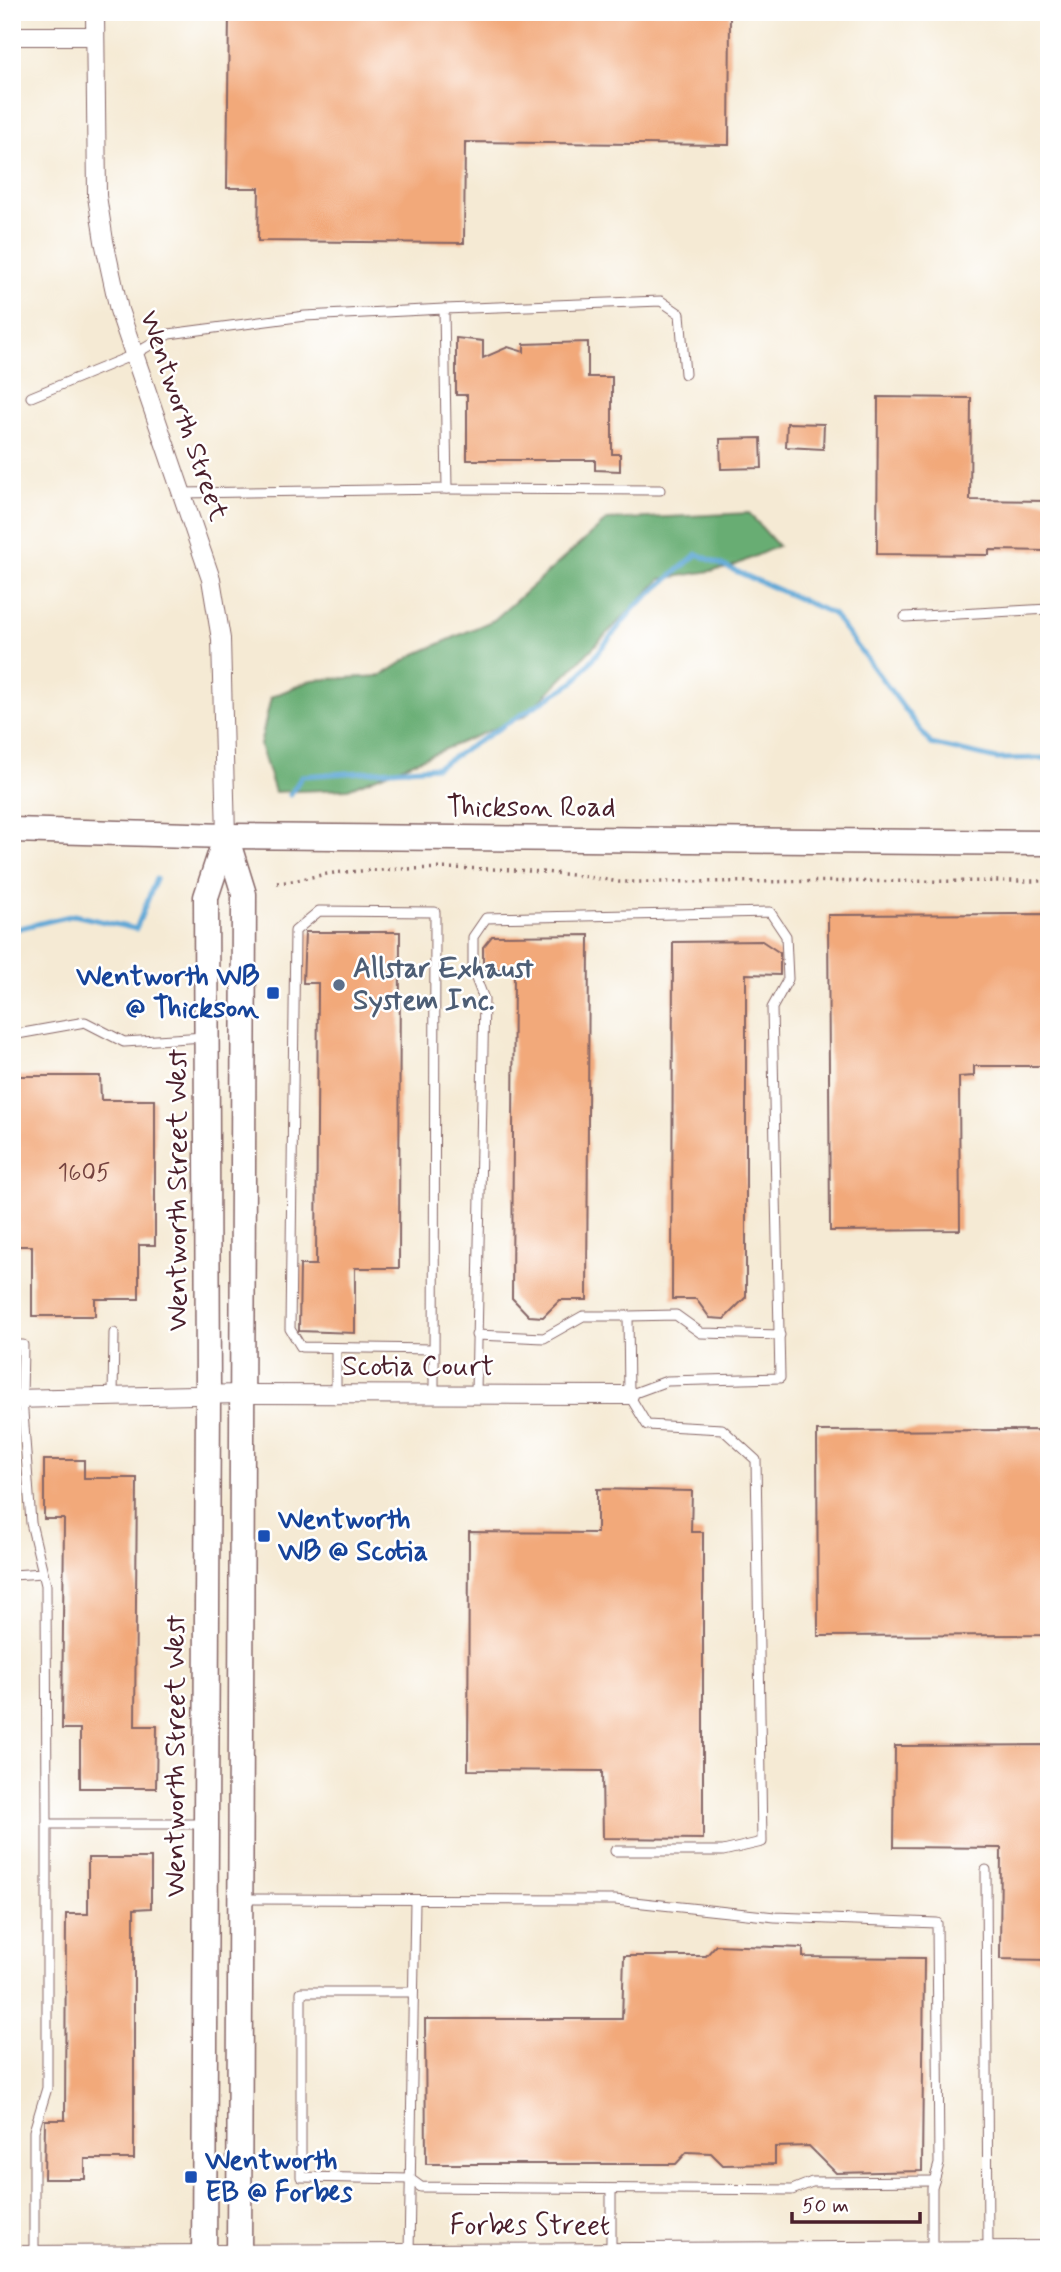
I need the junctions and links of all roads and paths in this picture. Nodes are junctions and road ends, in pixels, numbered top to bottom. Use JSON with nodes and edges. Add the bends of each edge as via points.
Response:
{"nodes":[{"id":1,"x":95,"y":12,"type":"edge"},
{"id":2,"x":12,"y":36,"type":"edge"},
{"id":3,"x":95,"y":36,"type":"junction"},
{"id":4,"x":444,"y":309,"type":"junction"},
{"id":5,"x":133,"y":355,"type":"junction"},
{"id":6,"x":685,"y":374,"type":"dead end"},
{"id":7,"x":31,"y":397,"type":"dead end"},
{"id":8,"x":447,"y":489,"type":"junction"},
{"id":9,"x":660,"y":490,"type":"dead end"},
{"id":10,"x":183,"y":493,"type":"junction"},
{"id":11,"x":1049,"y":609,"type":"edge"},
{"id":12,"x":905,"y":617,"type":"dead end"},
{"id":13,"x":12,"y":830,"type":"edge"},
{"id":14,"x":226,"y":836,"type":"junction"},
{"id":15,"x":1049,"y":843,"type":"edge"},
{"id":16,"x":1049,"y":881,"type":"edge"},
{"id":17,"x":277,"y":883,"type":"dead end"},
{"id":18,"x":12,"y":1035,"type":"edge"},
{"id":19,"x":206,"y":1037,"type":"junction"},
{"id":20,"x":628,"y":1316,"type":"junction"},
{"id":21,"x":114,"y":1333,"type":"dead end"},
{"id":22,"x":476,"y":1335,"type":"junction"},
{"id":23,"x":780,"y":1335,"type":"junction"},
{"id":24,"x":12,"y":1345,"type":"edge"},
{"id":25,"x":336,"y":1348,"type":"junction"},
{"id":26,"x":433,"y":1349,"type":"junction"},
{"id":27,"x":475,"y":1392,"type":"junction"},
{"id":28,"x":434,"y":1393,"type":"junction"},
{"id":29,"x":208,"y":1394,"type":"junction"},
{"id":30,"x":242,"y":1394,"type":"junction"},
{"id":31,"x":336,"y":1395,"type":"junction"},
{"id":32,"x":629,"y":1395,"type":"junction"},
{"id":33,"x":113,"y":1396,"type":"junction"},
{"id":34,"x":17,"y":1398,"type":"edge"},
{"id":35,"x":43,"y":1573,"type":"junction"},
{"id":36,"x":12,"y":1575,"type":"edge"},
{"id":37,"x":47,"y":1824,"type":"junction"},
{"id":38,"x":206,"y":1824,"type":"junction"},
{"id":39,"x":614,"y":1851,"type":"dead end"},
{"id":40,"x":986,"y":1870,"type":"dead end"},
{"id":41,"x":240,"y":1899,"type":"junction"},
{"id":42,"x":415,"y":1901,"type":"junction"},
{"id":43,"x":413,"y":1992,"type":"junction"},
{"id":44,"x":410,"y":2179,"type":"junction"},
{"id":45,"x":934,"y":2181,"type":"junction"},
{"id":46,"x":611,"y":2190,"type":"junction"},
{"id":47,"x":1049,"y":2250,"type":"edge"},
{"id":48,"x":932,"y":2251,"type":"junction"},
{"id":49,"x":988,"y":2251,"type":"junction"},
{"id":50,"x":409,"y":2253,"type":"junction"},
{"id":51,"x":12,"y":2255,"type":"edge"},
{"id":52,"x":34,"y":2255,"type":"junction"},
{"id":53,"x":888,"y":2255,"type":"edge"},
{"id":54,"x":963,"y":2255,"type":"edge"},
{"id":55,"x":239,"y":2256,"type":"edge"},
{"id":56,"x":435,"y":2256,"type":"edge"},
{"id":57,"x":610,"y":2256,"type":"edge"},
{"id":58,"x":640,"y":2256,"type":"edge"},
{"id":59,"x":204,"y":2257,"type":"edge"}],
"edges":[{"from":1,"to":3,"type":"street","name":"Wentworth Street"},
{"from":2,"to":3,"type":"street"},
{"from":3,"to":5,"type":"street","name":"Wentworth Street","via":[[97,196],[112,285]]},
{"from":4,"to":5,"type":"lane","via":[[305,316],[211,327],[169,334]]},
{"from":4,"to":6,"type":"lane","via":[[661,301],[680,314]]},
{"from":4,"to":8,"type":"lane"},
{"from":5,"to":7,"type":"lane"},
{"from":5,"to":10,"type":"street","name":"Wentworth Street"},
{"from":8,"to":9,"type":"lane"},
{"from":8,"to":10,"type":"lane"},
{"from":10,"to":14,"type":"street","name":"Wentworth Street","via":[[211,579],[221,639]]},
{"from":11,"to":12,"type":"lane"},
{"from":13,"to":14,"type":"main road","name":"Thickson Road"},
{"from":14,"to":15,"type":"main road","name":"Thickson Road"},
{"from":14,"to":19,"type":"main road","name":"Wentworth Street West","via":[[206,897]]},
{"from":14,"to":30,"type":"main road","via":[[244,894]]},
{"from":16,"to":17,"type":"path","via":[[619,882],[560,873],[452,869],[344,872]]},
{"from":18,"to":19,"type":"lane","via":[[85,1022],[124,1042]]},
{"from":19,"to":29,"type":"main road","name":"Wentworth Street West"},
{"from":20,"to":22,"type":"lane","via":[[583,1316],[544,1339]]},
{"from":20,"to":23,"type":"lane","via":[[676,1315],[701,1333]]},
{"from":20,"to":32,"type":"lane"},
{"from":21,"to":33,"type":"lane"},
{"from":22,"to":23,"type":"lane","via":[[484,999],[473,971],[473,937],[486,918],[770,912],[786,936],[788,979],[772,1008]]},
{"from":22,"to":27,"type":"lane"},
{"from":23,"to":32,"type":"lane","via":[[780,1378],[667,1381]]},
{"from":24,"to":34,"type":"lane","via":[[23,1345]]},
{"from":25,"to":26,"type":"lane"},
{"from":25,"to":26,"type":"lane","via":[[301,1347],[290,1329],[295,931],[320,911],[435,912]]},
{"from":25,"to":31,"type":"lane"},
{"from":26,"to":28,"type":"lane"},
{"from":27,"to":28,"type":"street","name":"Scotia Court"},
{"from":27,"to":32,"type":"street","name":"Scotia Court"},
{"from":28,"to":31,"type":"street","name":"Scotia Court"},
{"from":29,"to":30,"type":"street","name":"Scotia Court"},
{"from":29,"to":33,"type":"street","name":"Scotia Court"},
{"from":29,"to":38,"type":"main road","name":"Wentworth Street West"},
{"from":30,"to":31,"type":"street","name":"Scotia Court"},
{"from":30,"to":41,"type":"main road"},
{"from":32,"to":39,"type":"lane","via":[[647,1425],[722,1429],[756,1460],[762,1842],[723,1851]]},
{"from":33,"to":34,"type":"street","name":"Scotia Court"},
{"from":34,"to":35,"type":"lane","via":[[31,1523]]},
{"from":35,"to":36,"type":"lane"},
{"from":35,"to":37,"type":"lane"},
{"from":37,"to":38,"type":"lane"},
{"from":37,"to":52,"type":"lane","via":[[47,2088],[34,2130]]},
{"from":38,"to":59,"type":"main road","name":"Wentworth Street West"},
{"from":40,"to":49,"type":"lane"},
{"from":41,"to":42,"type":"lane"},
{"from":41,"to":55,"type":"main road"},
{"from":42,"to":43,"type":"lane"},
{"from":42,"to":45,"type":"lane","via":[[615,1900],[775,1917],[937,1923],[939,2164]]},
{"from":43,"to":44,"type":"lane"},
{"from":43,"to":44,"type":"lane","via":[[301,1992],[301,2177]]},
{"from":44,"to":46,"type":"lane","via":[[421,2187]]},
{"from":44,"to":50,"type":"lane"},
{"from":45,"to":46,"type":"lane","via":[[812,2182],[792,2190]]},
{"from":45,"to":48,"type":"lane"},
{"from":46,"to":57,"type":"lane"},
{"from":47,"to":49,"type":"street","name":"Forbes Street"},
{"from":48,"to":53,"type":"street","name":"Forbes Street"},
{"from":48,"to":54,"type":"street","name":"Forbes Street"},
{"from":49,"to":54,"type":"street","name":"Forbes Street"},
{"from":50,"to":55,"type":"street","name":"Forbes Street"},
{"from":50,"to":56,"type":"street","name":"Forbes Street"},
{"from":51,"to":52,"type":"street","name":"Forbes Street"},
{"from":52,"to":59,"type":"street","name":"Forbes Street"},
{"from":53,"to":58,"type":"street","name":"Forbes Street"},
{"from":55,"to":59,"type":"street","name":"Forbes Street"},
{"from":56,"to":57,"type":"street","name":"Forbes Street"},
{"from":57,"to":58,"type":"street","name":"Forbes Street"}]}
